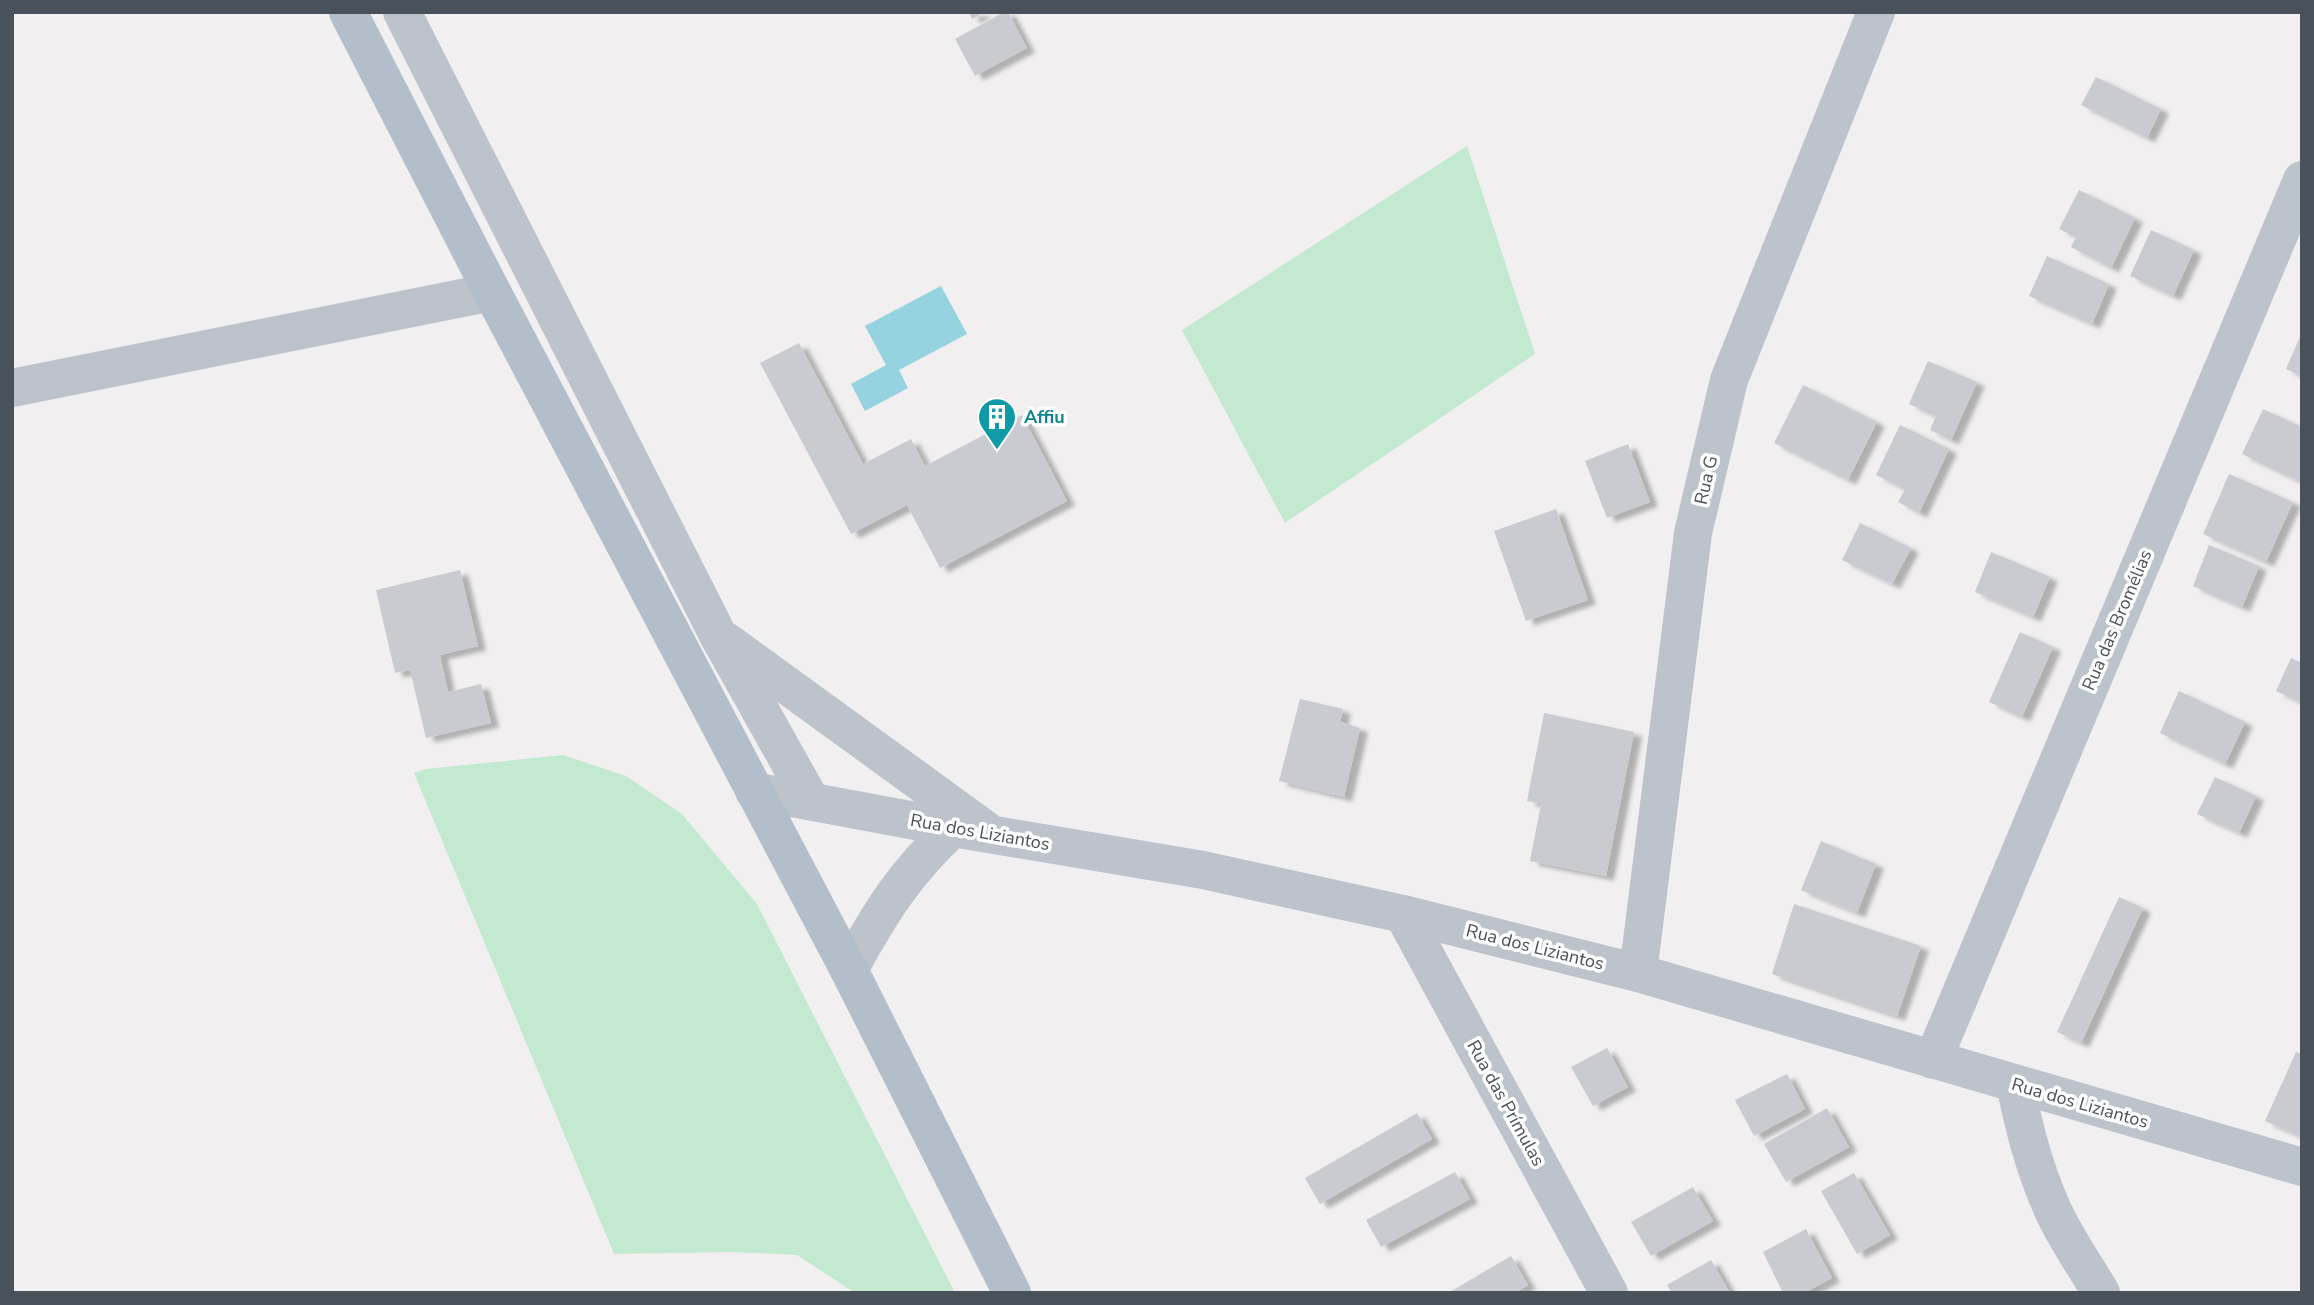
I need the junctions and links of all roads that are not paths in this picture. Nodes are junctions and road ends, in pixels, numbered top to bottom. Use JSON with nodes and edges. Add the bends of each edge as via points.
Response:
{"nodes":[{"id":1,"x":348,"y":12,"type":"edge"},
{"id":2,"x":401,"y":12,"type":"edge"},
{"id":3,"x":1876,"y":12,"type":"edge"},
{"id":4,"x":2302,"y":180,"type":"edge"},
{"id":5,"x":492,"y":292,"type":"junction"},
{"id":6,"x":12,"y":388,"type":"edge"},
{"id":7,"x":718,"y":635,"type":"junction"},
{"id":8,"x":754,"y":791,"type":"junction"},
{"id":9,"x":811,"y":800,"type":"junction"},
{"id":10,"x":953,"y":828,"type":"junction"},
{"id":11,"x":994,"y":835,"type":"junction"},
{"id":12,"x":1403,"y":914,"type":"junction"},
{"id":13,"x":849,"y":970,"type":"junction"},
{"id":14,"x":1638,"y":974,"type":"junction"},
{"id":15,"x":1933,"y":1060,"type":"junction"},
{"id":16,"x":2015,"y":1084,"type":"junction"},
{"id":17,"x":2302,"y":1167,"type":"edge"},
{"id":18,"x":1012,"y":1293,"type":"edge"},
{"id":19,"x":1609,"y":1293,"type":"edge"},
{"id":20,"x":2101,"y":1293,"type":"edge"}],
"edges":[{"from":1,"to":5,"type":"main road"},
{"from":2,"to":7,"type":"street"},
{"from":3,"to":14,"type":"street","name":"Rua G","via":[[1729,380],[1693,533]]},
{"from":4,"to":15,"type":"street","name":"Rua das Bromélias"},
{"from":5,"to":6,"type":"street"},
{"from":5,"to":8,"type":"main road"},
{"from":7,"to":9,"type":"street"},
{"from":7,"to":11,"type":"street"},
{"from":8,"to":9,"type":"street","name":"Rua dos Liziantos"},
{"from":8,"to":13,"type":"main road"},
{"from":9,"to":10,"type":"street","name":"Rua dos Liziantos"},
{"from":10,"to":11,"type":"street","name":"Rua dos Liziantos"},
{"from":10,"to":13,"type":"street","via":[[891,898]]},
{"from":11,"to":12,"type":"street","name":"Rua dos Liziantos","via":[[1203,870]]},
{"from":12,"to":14,"type":"street","name":"Rua dos Liziantos"},
{"from":12,"to":19,"type":"street","name":"Rua das Prímulas"},
{"from":13,"to":18,"type":"main road"},
{"from":14,"to":15,"type":"street","name":"Rua dos Liziantos"},
{"from":15,"to":16,"type":"street","name":"Rua dos Liziantos"},
{"from":16,"to":17,"type":"street","name":"Rua dos Liziantos"},
{"from":16,"to":20,"type":"street","via":[[2028,1145],[2053,1212]]}]}
